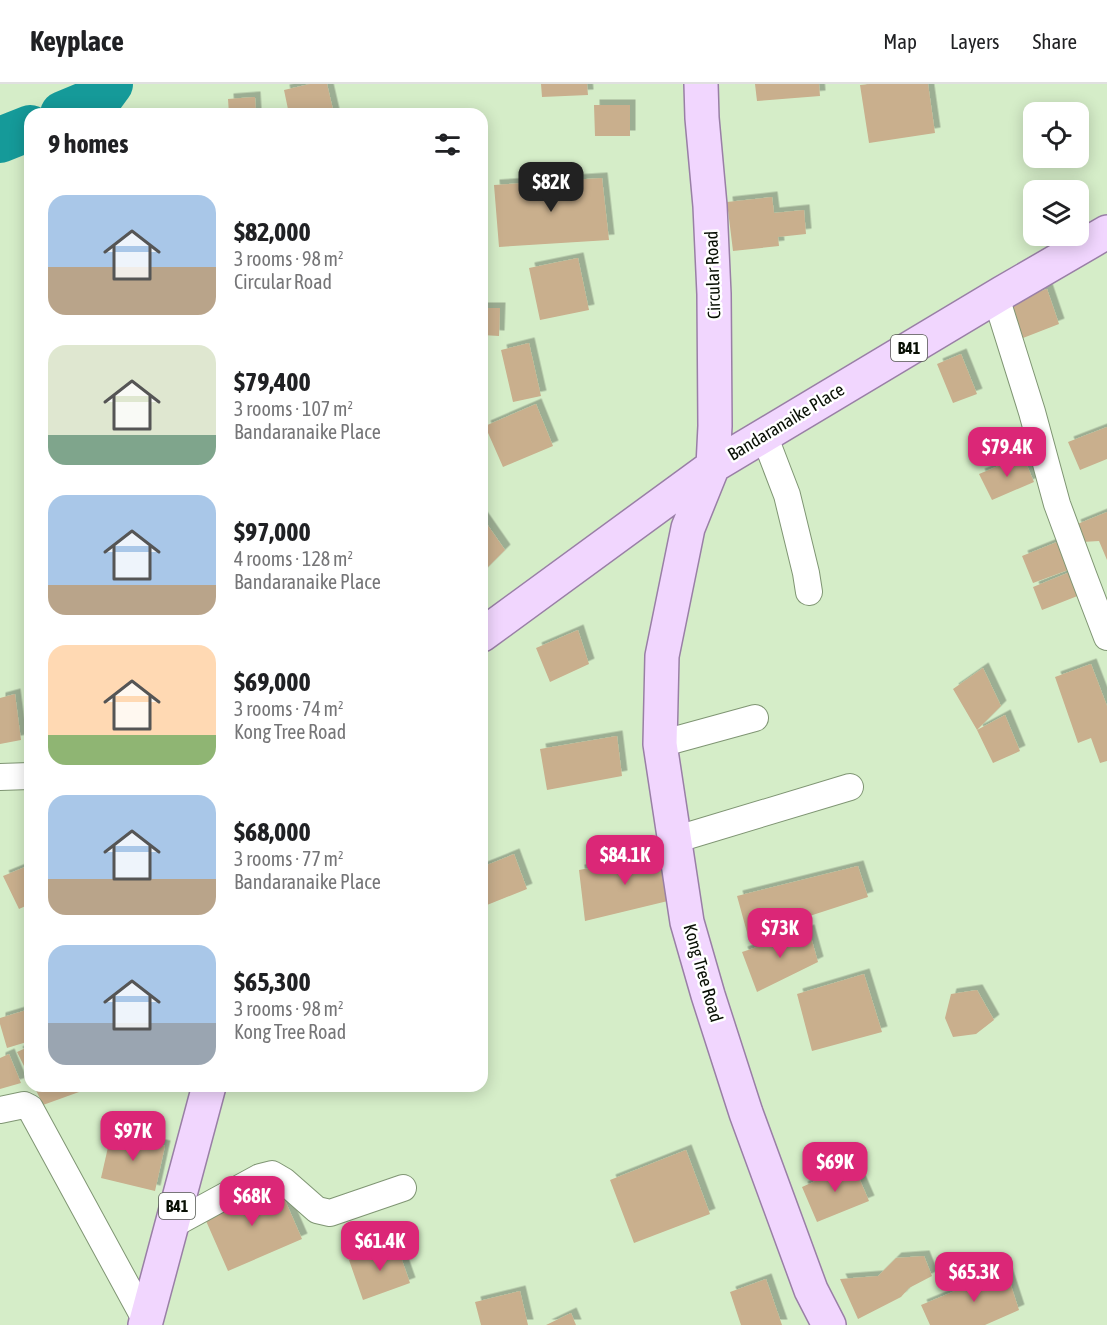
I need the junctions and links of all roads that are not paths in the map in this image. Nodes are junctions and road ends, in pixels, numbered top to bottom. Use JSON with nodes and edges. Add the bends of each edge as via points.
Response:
{"nodes":[{"id":1,"x":701,"y":84,"type":"edge"},
{"id":2,"x":1107,"y":232,"type":"edge"},
{"id":3,"x":996,"y":297,"type":"junction"},
{"id":4,"x":764,"y":435,"type":"junction"},
{"id":5,"x":712,"y":466,"type":"junction"},
{"id":6,"x":809,"y":592,"type":"dead end"},
{"id":7,"x":488,"y":631,"type":"edge"},
{"id":8,"x":1107,"y":637,"type":"edge"},
{"id":9,"x":755,"y":718,"type":"dead end"},
{"id":10,"x":660,"y":744,"type":"junction"},
{"id":11,"x":24,"y":776,"type":"edge"},
{"id":12,"x":0,"y":777,"type":"edge"},
{"id":13,"x":850,"y":787,"type":"dead end"},
{"id":14,"x":674,"y":840,"type":"junction"},
{"id":15,"x":207,"y":1092,"type":"edge"},
{"id":16,"x":0,"y":1110,"type":"edge"},
{"id":17,"x":403,"y":1188,"type":"dead end"},
{"id":18,"x":172,"y":1225,"type":"junction"},
{"id":19,"x":146,"y":1323,"type":"edge"},
{"id":20,"x":829,"y":1325,"type":"edge"}],
"edges":[{"from":1,"to":5,"type":"main road","name":"Circular Road","via":[[714,294]]},
{"from":2,"to":3,"type":"main road","name":"Bandaranaike Place","number":"B41"},
{"from":3,"to":4,"type":"main road","name":"Bandaranaike Place","number":"B41"},
{"from":3,"to":8,"type":"street","via":[[1058,504]]},
{"from":4,"to":5,"type":"main road","name":"Bandaranaike Place","number":"B41"},
{"from":4,"to":6,"type":"street","via":[[787,495]]},
{"from":5,"to":7,"type":"main road","name":"Bandaranaike Place","number":"B41"},
{"from":5,"to":10,"type":"main road","name":"Kong Tree Road","via":[[688,528],[662,656]]},
{"from":9,"to":10,"type":"street"},
{"from":10,"to":14,"type":"main road","name":"Kong Tree Road"},
{"from":11,"to":12,"type":"street"},
{"from":13,"to":14,"type":"street"},
{"from":14,"to":20,"type":"main road","name":"Kong Tree Road","via":[[687,922],[708,995],[746,1113],[811,1290]]},
{"from":15,"to":18,"type":"main road","number":"B41"},
{"from":16,"to":19,"type":"street","via":[[24,1105],[30,1108]]},
{"from":17,"to":18,"type":"street","via":[[330,1213],[316,1210],[272,1174]]},
{"from":18,"to":19,"type":"main road","number":"B41"}]}
